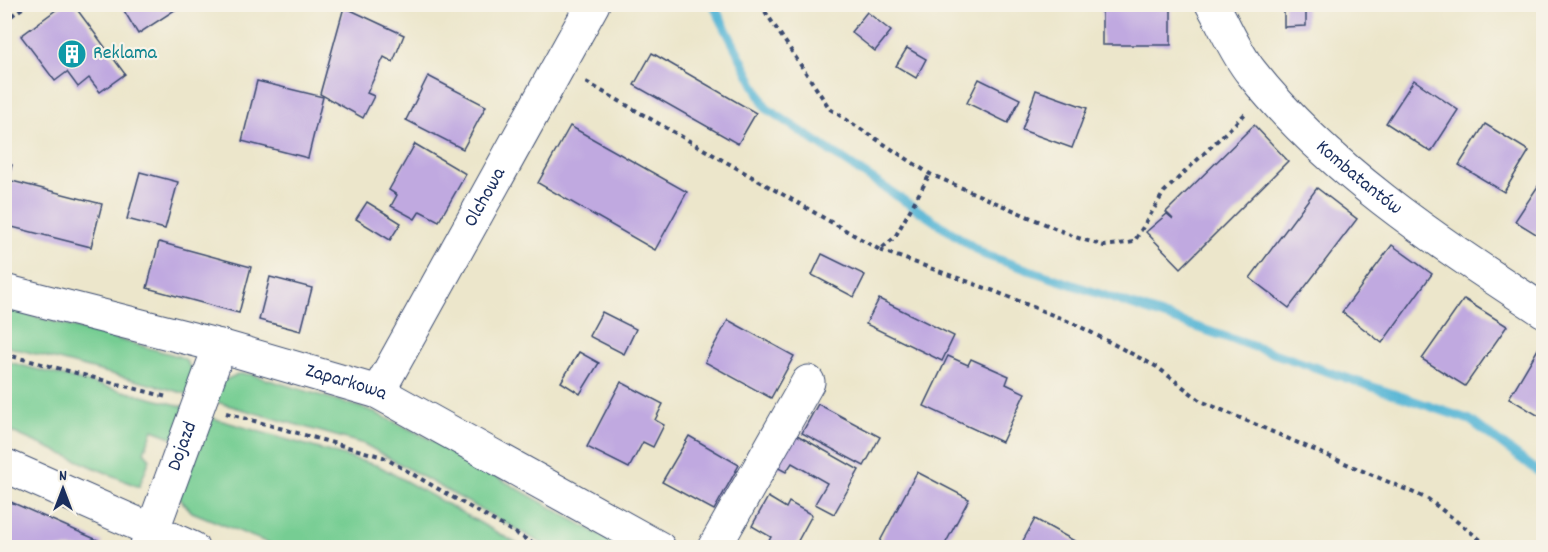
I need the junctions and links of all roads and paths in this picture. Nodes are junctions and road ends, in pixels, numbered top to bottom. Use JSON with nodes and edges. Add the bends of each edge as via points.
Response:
{"nodes":[{"id":1,"x":28,"y":4,"type":"edge"},
{"id":2,"x":593,"y":4,"type":"edge"},
{"id":3,"x":760,"y":4,"type":"edge"},
{"id":4,"x":1212,"y":4,"type":"edge"},
{"id":5,"x":4,"y":21,"type":"edge"},
{"id":6,"x":559,"y":66,"type":"junction"},
{"id":7,"x":1255,"y":105,"type":"dead end"},
{"id":8,"x":930,"y":174,"type":"junction"},
{"id":9,"x":880,"y":250,"type":"junction"},
{"id":10,"x":4,"y":291,"type":"edge"},
{"id":11,"x":1544,"y":311,"type":"edge"},
{"id":12,"x":220,"y":346,"type":"junction"},
{"id":13,"x":808,"y":382,"type":"dead end"},
{"id":14,"x":378,"y":392,"type":"junction"},
{"id":15,"x":383,"y":457,"type":"dead end"},
{"id":16,"x":4,"y":465,"type":"edge"},
{"id":17,"x":149,"y":539,"type":"edge"},
{"id":18,"x":192,"y":548,"type":"edge"},
{"id":19,"x":541,"y":548,"type":"edge"},
{"id":20,"x":659,"y":548,"type":"edge"},
{"id":21,"x":714,"y":548,"type":"edge"},
{"id":22,"x":1491,"y":548,"type":"edge"}],
"edges":[{"from":1,"to":5,"type":"path"},
{"from":2,"to":6,"type":"street","name":"Olchowa"},
{"from":3,"to":8,"type":"path","via":[[830,109]]},
{"from":4,"to":11,"type":"street","name":"Kombatantów","via":[[1250,71],[1319,146],[1440,243]]},
{"from":6,"to":9,"type":"path"},
{"from":6,"to":14,"type":"street","name":"Olchowa"},
{"from":7,"to":8,"type":"path","via":[[1164,192],[1134,242],[1104,246],[1075,237]]},
{"from":8,"to":9,"type":"path","via":[[896,237]]},
{"from":9,"to":22,"type":"path","via":[[1077,325],[1157,368],[1201,401],[1428,499]]},
{"from":10,"to":12,"type":"street","name":"Zaparkowa"},
{"from":12,"to":14,"type":"street","name":"Zaparkowa"},
{"from":12,"to":17,"type":"street","name":"Dojazd"},
{"from":13,"to":21,"type":"street"},
{"from":14,"to":20,"type":"street","name":"Zaparkowa"},
{"from":15,"to":19,"type":"path"},
{"from":16,"to":17,"type":"street"},
{"from":17,"to":18,"type":"street"}]}
